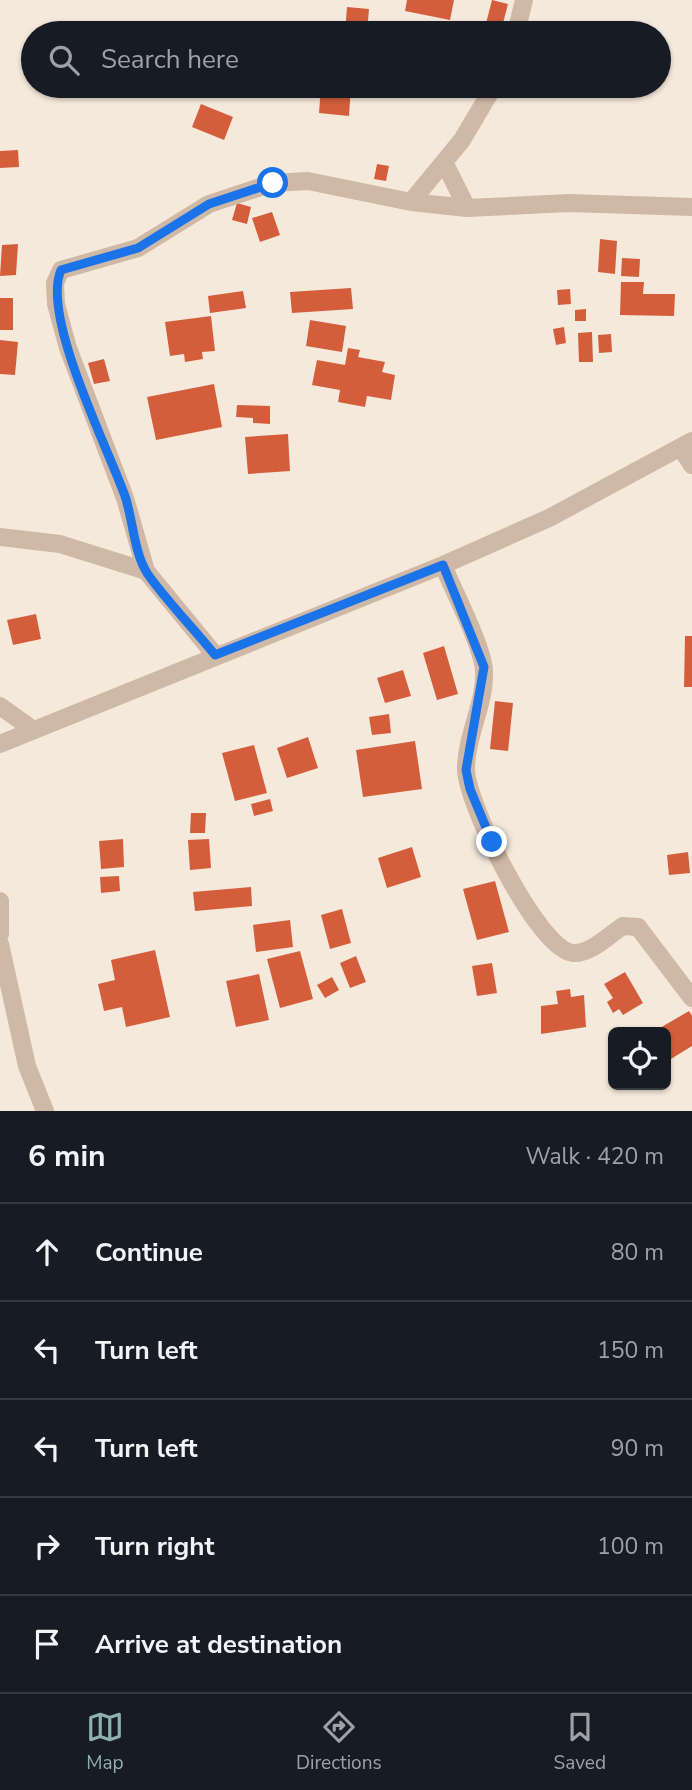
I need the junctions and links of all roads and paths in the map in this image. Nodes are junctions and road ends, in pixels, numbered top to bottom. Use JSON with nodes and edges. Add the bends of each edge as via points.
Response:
{"nodes":[{"id":1,"x":524,"y":0,"type":"edge"},
{"id":2,"x":519,"y":21,"type":"edge"},
{"id":3,"x":487,"y":98,"type":"edge"},
{"id":4,"x":444,"y":162,"type":"junction"},
{"id":5,"x":411,"y":202,"type":"junction"},
{"id":6,"x":692,"y":207,"type":"edge"},
{"id":7,"x":467,"y":208,"type":"junction"},
{"id":8,"x":686,"y":445,"type":"edge"},
{"id":9,"x":692,"y":465,"type":"edge"},
{"id":10,"x":0,"y":537,"type":"edge"},
{"id":11,"x":443,"y":565,"type":"junction"},
{"id":12,"x":146,"y":571,"type":"junction"},
{"id":13,"x":215,"y":655,"type":"junction"},
{"id":14,"x":0,"y":706,"type":"edge"},
{"id":15,"x":32,"y":729,"type":"junction"},
{"id":16,"x":0,"y":744,"type":"edge"},
{"id":17,"x":0,"y":901,"type":"edge"},
{"id":18,"x":0,"y":934,"type":"edge"},
{"id":19,"x":0,"y":944,"type":"edge"},
{"id":20,"x":692,"y":998,"type":"edge"},
{"id":21,"x":45,"y":1111,"type":"edge"}],
"edges":[{"from":1,"to":2,"type":"street"},
{"from":3,"to":4,"type":"street"},
{"from":4,"to":5,"type":"street"},
{"from":4,"to":7,"type":"street"},
{"from":5,"to":7,"type":"street"},
{"from":5,"to":12,"type":"street","via":[[307,181],[273,183],[209,204],[138,248],[61,270],[55,284],[56,304],[68,348],[125,498]]},
{"from":6,"to":7,"type":"street","via":[[569,203]]},
{"from":8,"to":9,"type":"street"},
{"from":8,"to":11,"type":"street","via":[[549,518]]},
{"from":10,"to":12,"type":"street","via":[[60,544]]},
{"from":11,"to":13,"type":"street"},
{"from":11,"to":20,"type":"street","via":[[484,667],[466,770],[470,789],[526,906],[550,939],[570,953],[584,953],[623,926],[638,927]]},
{"from":12,"to":13,"type":"street"},
{"from":13,"to":15,"type":"street"},
{"from":14,"to":15,"type":"street"},
{"from":15,"to":16,"type":"street"},
{"from":17,"to":18,"type":"street"},
{"from":19,"to":21,"type":"street","via":[[27,1066]]}]}
